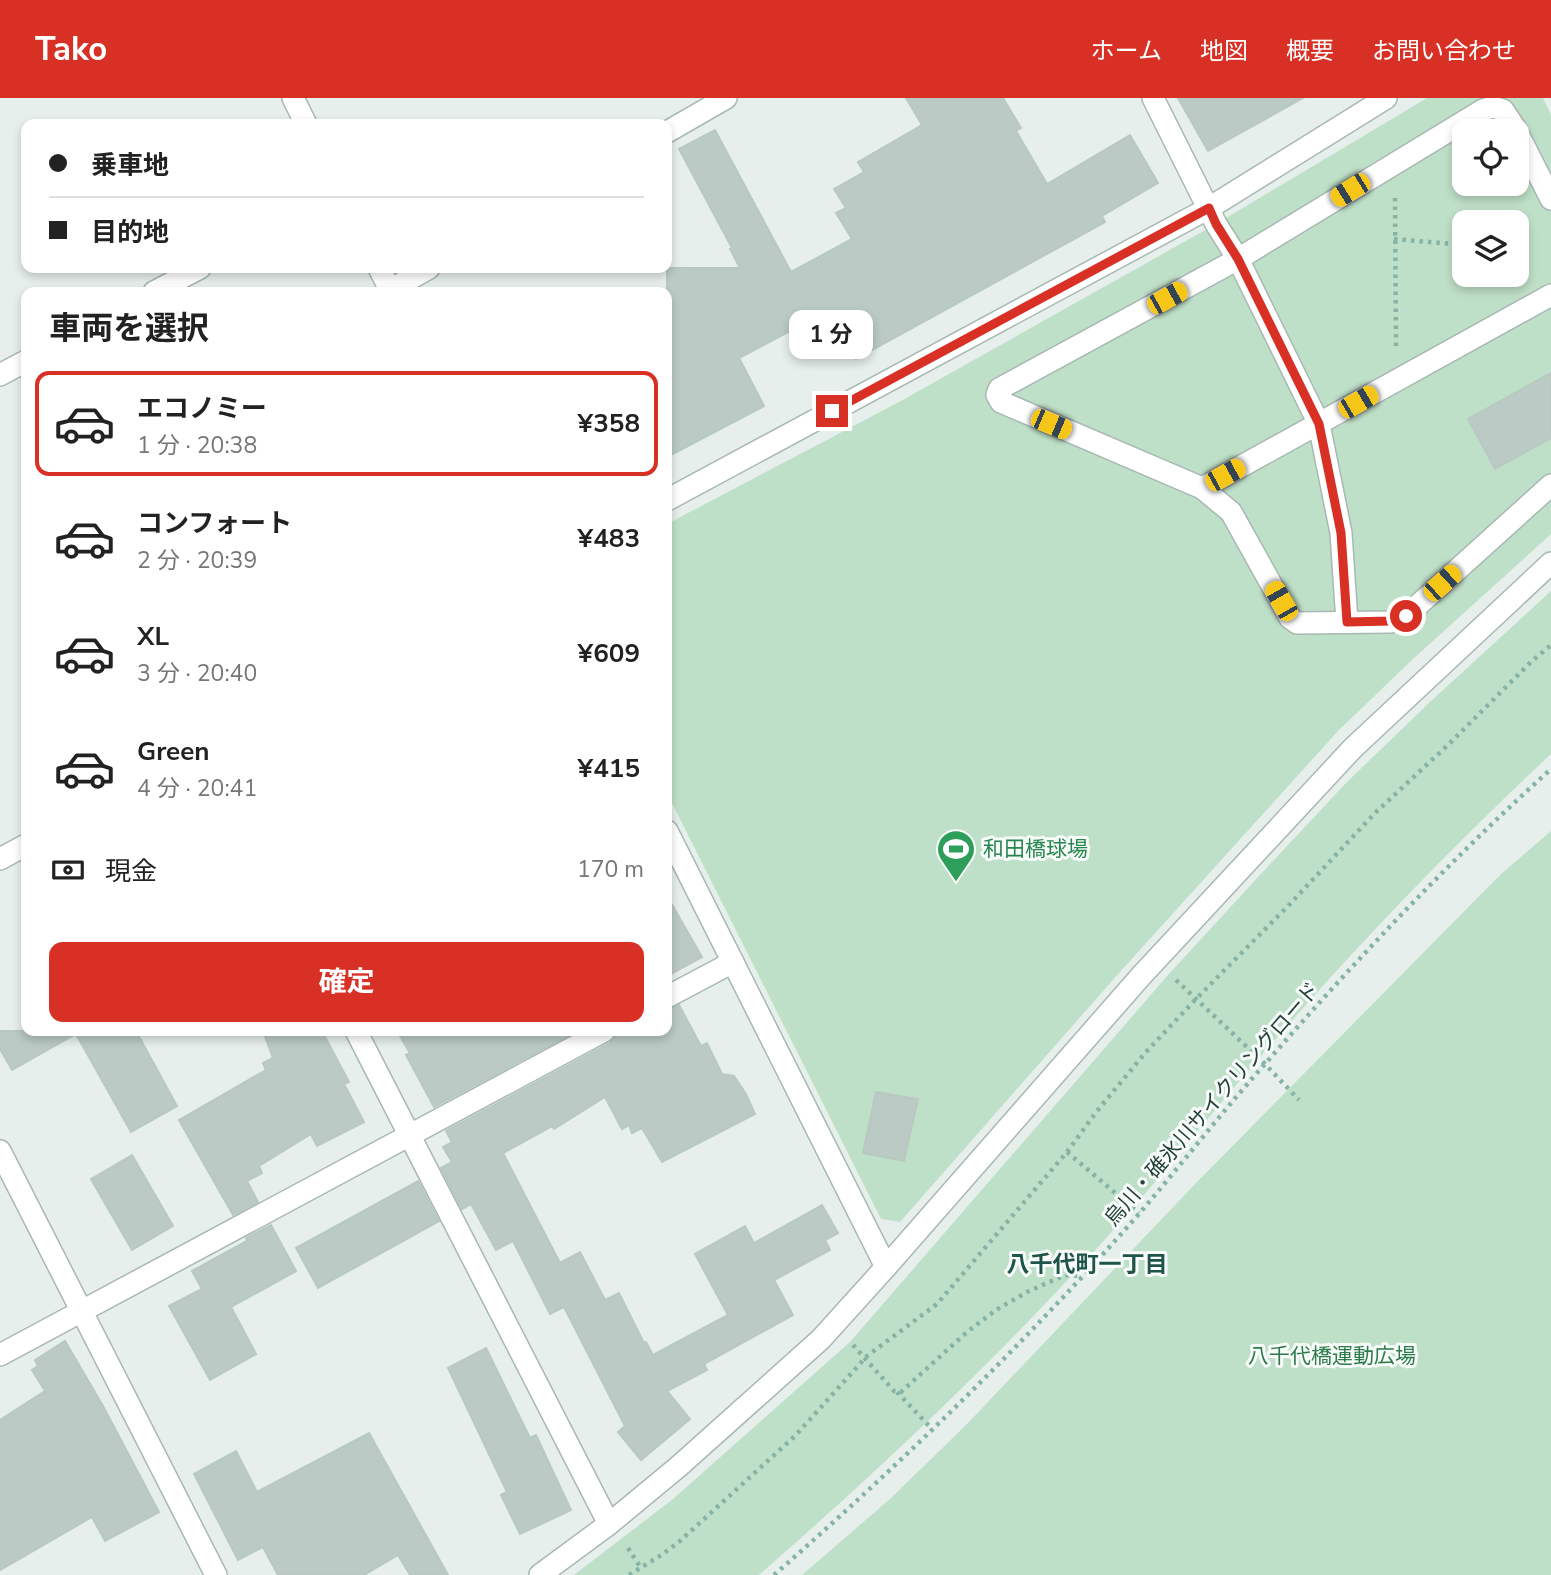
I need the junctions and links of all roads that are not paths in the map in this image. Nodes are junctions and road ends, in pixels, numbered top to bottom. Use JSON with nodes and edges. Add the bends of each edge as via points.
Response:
{"nodes":[{"id":1,"x":293,"y":98,"type":"edge"},
{"id":2,"x":726,"y":98,"type":"edge"},
{"id":3,"x":1153,"y":98,"type":"edge"},
{"id":4,"x":1386,"y":98,"type":"edge"},
{"id":5,"x":304,"y":119,"type":"edge"},
{"id":6,"x":1468,"y":119,"type":"edge"},
{"id":7,"x":1509,"y":119,"type":"edge"},
{"id":8,"x":1452,"y":128,"type":"edge"},
{"id":9,"x":672,"y":129,"type":"edge"},
{"id":10,"x":1529,"y":156,"type":"edge"},
{"id":11,"x":1551,"y":199,"type":"edge"},
{"id":12,"x":1209,"y":208,"type":"junction"},
{"id":13,"x":1238,"y":259,"type":"junction"},
{"id":14,"x":190,"y":273,"type":"edge"},
{"id":15,"x":421,"y":273,"type":"edge"},
{"id":16,"x":164,"y":287,"type":"edge"},
{"id":17,"x":398,"y":287,"type":"edge"},
{"id":18,"x":1551,"y":295,"type":"edge"},
{"id":19,"x":21,"y":364,"type":"edge"},
{"id":20,"x":0,"y":375,"type":"edge"},
{"id":21,"x":1319,"y":424,"type":"junction"},
{"id":22,"x":1551,"y":485,"type":"edge"},
{"id":23,"x":1202,"y":488,"type":"junction"},
{"id":24,"x":672,"y":496,"type":"edge"},
{"id":25,"x":1551,"y":563,"type":"edge"},
{"id":26,"x":1347,"y":622,"type":"junction"},
{"id":27,"x":672,"y":841,"type":"edge"},
{"id":28,"x":21,"y":848,"type":"edge"},
{"id":29,"x":0,"y":859,"type":"edge"},
{"id":30,"x":733,"y":962,"type":"junction"},
{"id":31,"x":672,"y":994,"type":"edge"},
{"id":32,"x":359,"y":1036,"type":"edge"},
{"id":33,"x":595,"y":1036,"type":"edge"},
{"id":34,"x":410,"y":1135,"type":"junction"},
{"id":35,"x":0,"y":1151,"type":"edge"},
{"id":36,"x":886,"y":1267,"type":"junction"},
{"id":37,"x":82,"y":1312,"type":"junction"},
{"id":38,"x":0,"y":1355,"type":"edge"},
{"id":39,"x":609,"y":1524,"type":"junction"},
{"id":40,"x":216,"y":1575,"type":"edge"},
{"id":41,"x":540,"y":1575,"type":"edge"}],
"edges":[{"from":1,"to":5,"type":"street"},
{"from":2,"to":9,"type":"street"},
{"from":3,"to":12,"type":"street"},
{"from":4,"to":12,"type":"street"},
{"from":6,"to":7,"type":"street","via":[[1493,107],[1503,110]]},
{"from":8,"to":13,"type":"street"},
{"from":10,"to":11,"type":"street"},
{"from":12,"to":13,"type":"street"},
{"from":12,"to":24,"type":"street"},
{"from":13,"to":21,"type":"street"},
{"from":13,"to":23,"type":"street","via":[[999,389],[997,395],[1001,402]]},
{"from":14,"to":16,"type":"street"},
{"from":15,"to":17,"type":"street"},
{"from":18,"to":21,"type":"street"},
{"from":19,"to":20,"type":"street"},
{"from":21,"to":23,"type":"street"},
{"from":21,"to":26,"type":"street","via":[[1341,533]]},
{"from":22,"to":26,"type":"street","via":[[1406,616]]},
{"from":23,"to":26,"type":"street","via":[[1231,512],[1290,618],[1297,623]]},
{"from":25,"to":36,"type":"street","via":[[1353,748],[1141,976]]},
{"from":27,"to":30,"type":"street"},
{"from":28,"to":29,"type":"street"},
{"from":30,"to":31,"type":"street"},
{"from":30,"to":36,"type":"street"},
{"from":32,"to":34,"type":"street"},
{"from":33,"to":34,"type":"street"},
{"from":34,"to":37,"type":"street"},
{"from":34,"to":39,"type":"street"},
{"from":35,"to":37,"type":"street"},
{"from":36,"to":39,"type":"street","via":[[835,1324]]},
{"from":37,"to":38,"type":"street"},
{"from":37,"to":40,"type":"street"},
{"from":39,"to":41,"type":"street"}]}
